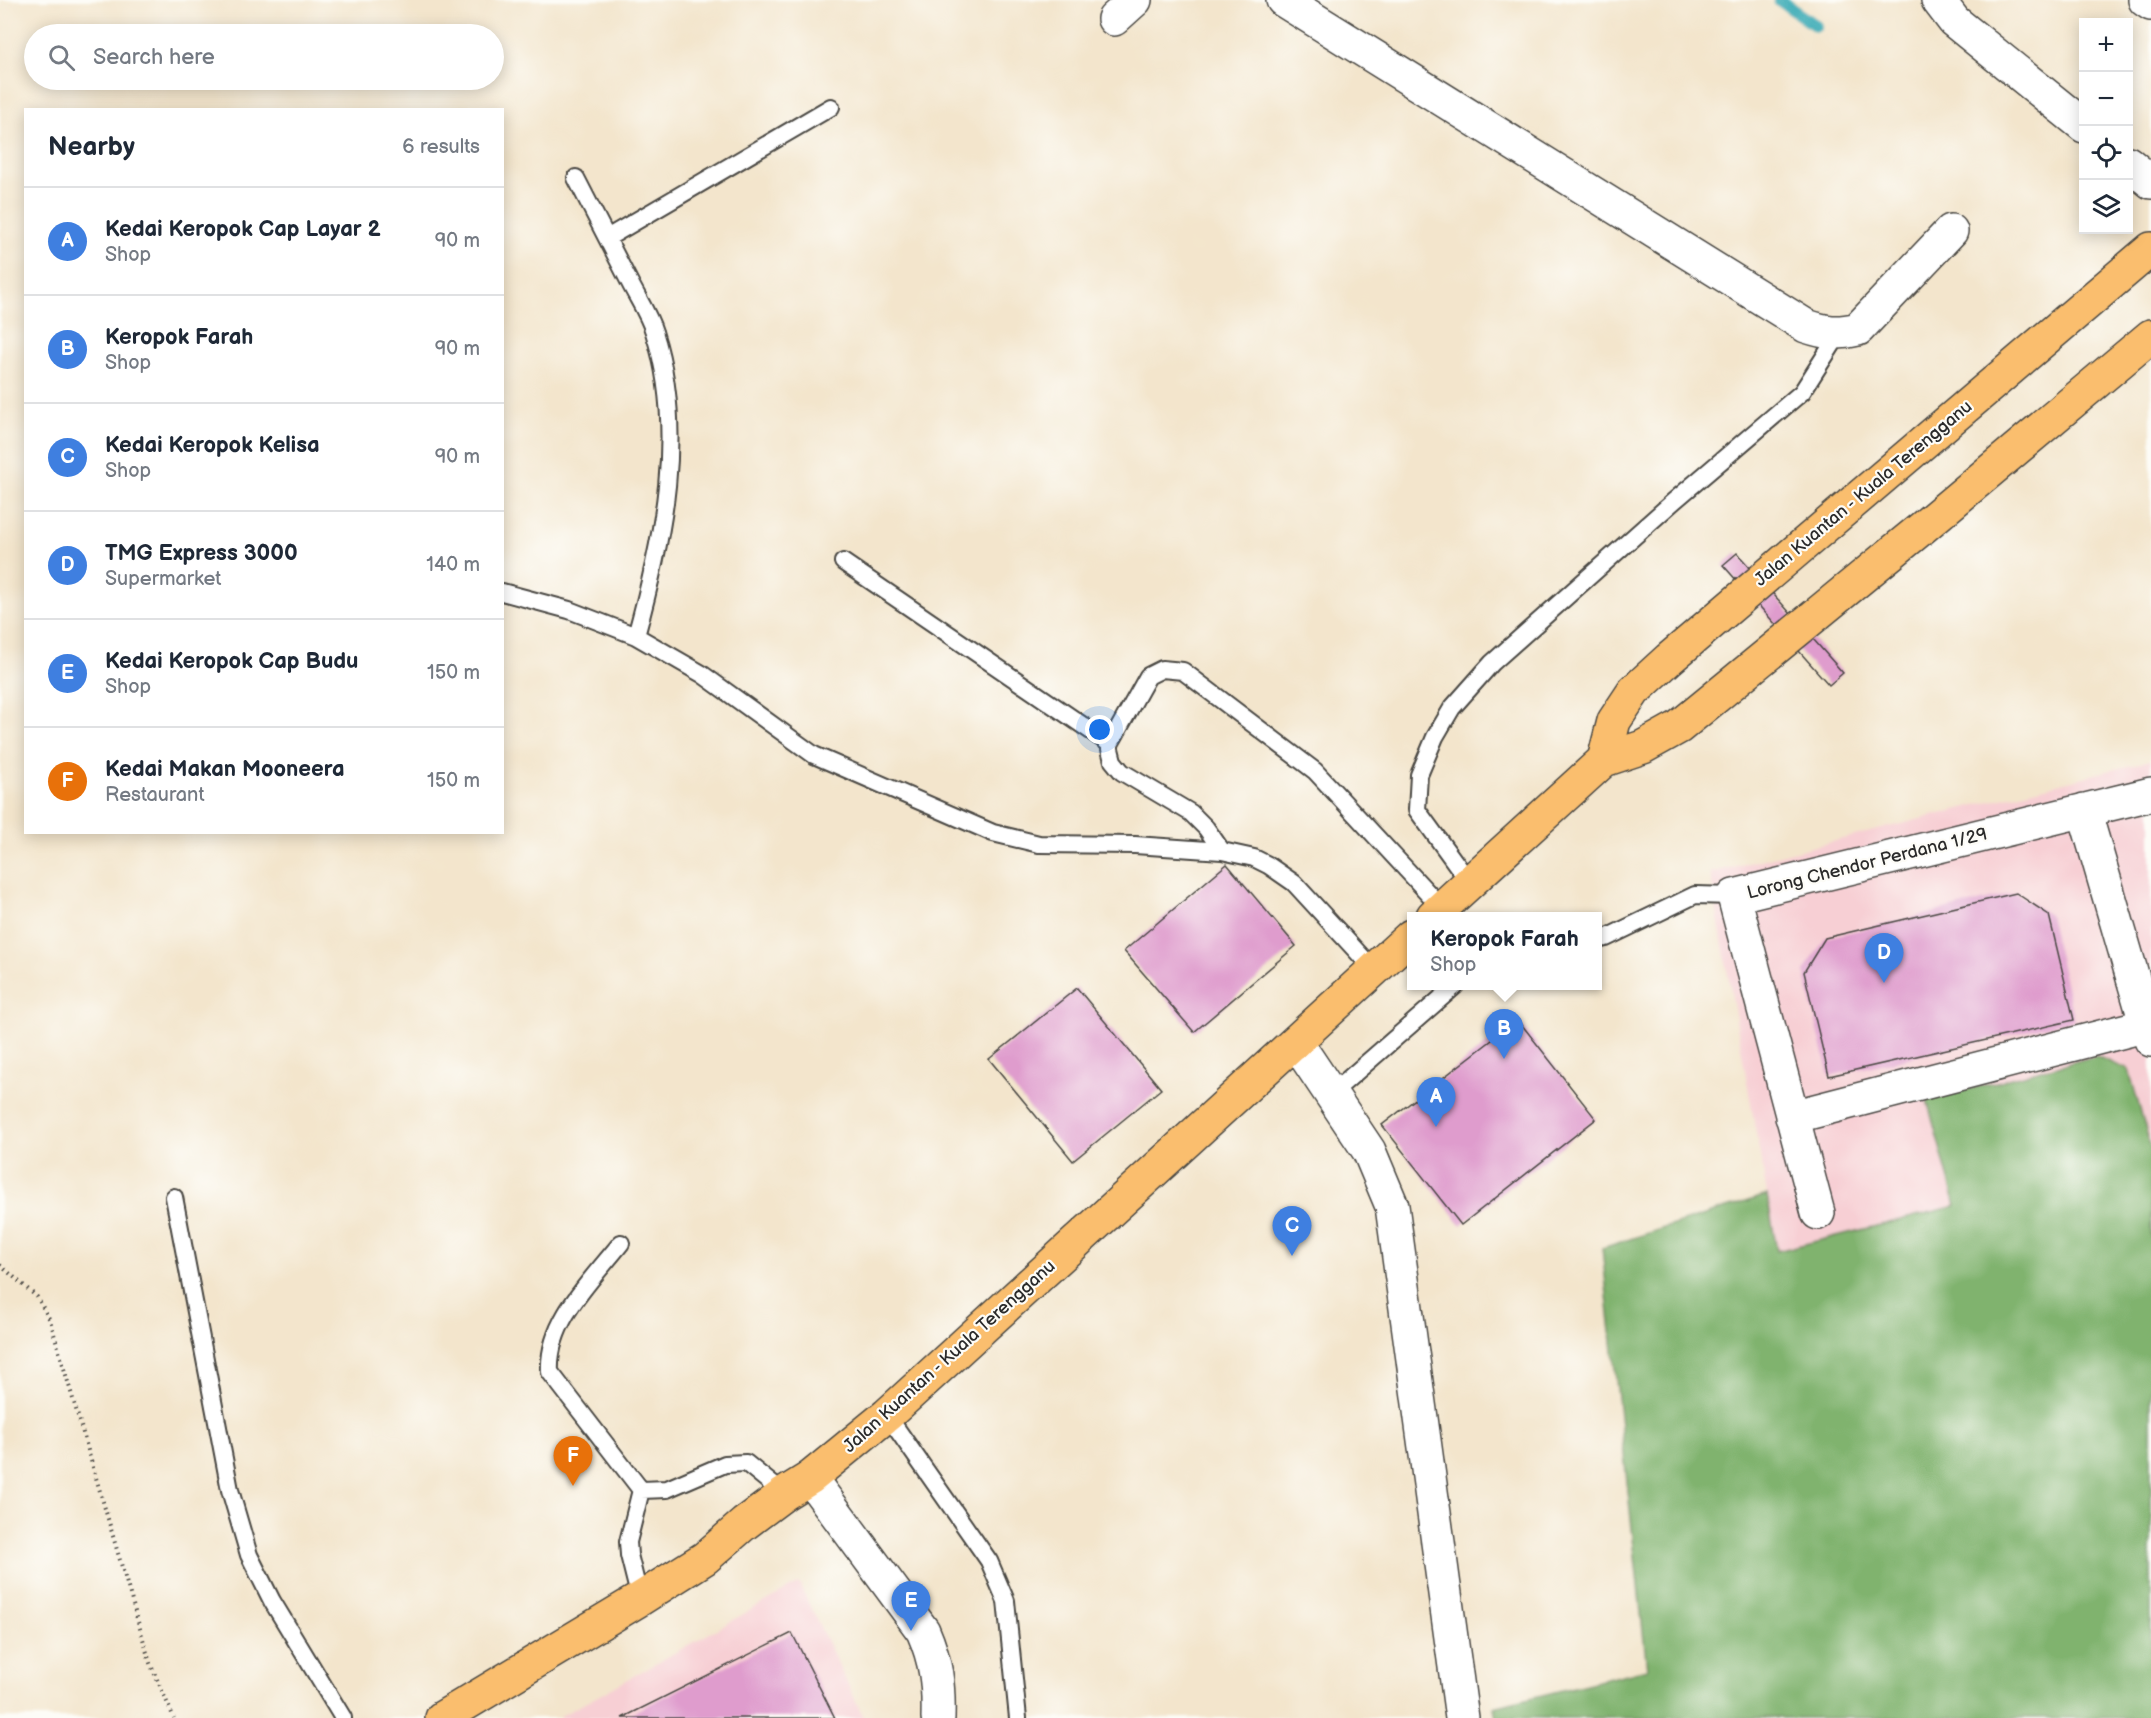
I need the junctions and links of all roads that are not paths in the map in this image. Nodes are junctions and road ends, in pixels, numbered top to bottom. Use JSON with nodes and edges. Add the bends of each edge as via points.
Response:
{"nodes":[{"id":1,"x":1282,"y":0,"type":"edge"},
{"id":2,"x":1938,"y":0,"type":"edge"},
{"id":3,"x":2145,"y":0,"type":"edge"},
{"id":4,"x":2151,"y":4,"type":"edge"},
{"id":5,"x":831,"y":107,"type":"dead end"},
{"id":6,"x":2079,"y":122,"type":"edge"},
{"id":7,"x":2133,"y":167,"type":"edge"},
{"id":8,"x":576,"y":178,"type":"dead end"},
{"id":9,"x":2151,"y":182,"type":"edge"},
{"id":10,"x":1951,"y":231,"type":"dead end"},
{"id":11,"x":607,"y":238,"type":"junction"},
{"id":12,"x":2151,"y":249,"type":"edge"},
{"id":13,"x":1839,"y":334,"type":"junction"},
{"id":14,"x":2151,"y":336,"type":"edge"},
{"id":15,"x":843,"y":562,"type":"dead end"},
{"id":16,"x":504,"y":593,"type":"edge"},
{"id":17,"x":636,"y":636,"type":"junction"},
{"id":18,"x":1110,"y":744,"type":"junction"},
{"id":19,"x":1604,"y":760,"type":"junction"},
{"id":20,"x":2151,"y":794,"type":"edge"},
{"id":21,"x":2084,"y":810,"type":"junction"},
{"id":22,"x":1222,"y":851,"type":"junction"},
{"id":23,"x":1470,"y":882,"type":"junction"},
{"id":24,"x":1734,"y":896,"type":"junction"},
{"id":25,"x":1437,"y":912,"type":"edge"},
{"id":26,"x":1602,"y":938,"type":"edge"},
{"id":27,"x":1407,"y":940,"type":"edge"},
{"id":28,"x":1374,"y":970,"type":"junction"},
{"id":29,"x":1450,"y":990,"type":"edge"},
{"id":30,"x":2150,"y":1030,"type":"edge"},
{"id":31,"x":1296,"y":1042,"type":"junction"},
{"id":32,"x":1331,"y":1094,"type":"junction"},
{"id":33,"x":1792,"y":1117,"type":"junction"},
{"id":34,"x":174,"y":1197,"type":"dead end"},
{"id":35,"x":1818,"y":1213,"type":"dead end"},
{"id":36,"x":621,"y":1243,"type":"dead end"},
{"id":37,"x":887,"y":1415,"type":"junction"},
{"id":38,"x":797,"y":1486,"type":"junction"},
{"id":39,"x":641,"y":1490,"type":"junction"},
{"id":40,"x":640,"y":1599,"type":"junction"},
{"id":41,"x":343,"y":1718,"type":"edge"},
{"id":42,"x":442,"y":1718,"type":"edge"},
{"id":43,"x":938,"y":1718,"type":"edge"},
{"id":44,"x":1018,"y":1718,"type":"edge"},
{"id":45,"x":1462,"y":1718,"type":"edge"}],
"edges":[{"from":1,"to":13,"type":"street","via":[[1806,326]]},
{"from":2,"to":6,"type":"street","via":[[1954,21]]},
{"from":3,"to":4,"type":"street"},
{"from":5,"to":11,"type":"lane"},
{"from":7,"to":9,"type":"street"},
{"from":8,"to":11,"type":"lane"},
{"from":10,"to":13,"type":"street","via":[[1858,329]]},
{"from":11,"to":17,"type":"lane","via":[[654,330],[667,379],[667,489],[654,570]]},
{"from":12,"to":19,"type":"highway","name":"Jalan Kuantan - Kuala Terengganu","via":[[1669,658],[1634,691],[1614,721]]},
{"from":13,"to":23,"type":"lane","via":[[1802,392],[1492,663],[1452,708],[1434,737],[1419,775],[1417,810]]},
{"from":14,"to":19,"type":"highway","via":[[1679,727],[1643,747]]},
{"from":15,"to":18,"type":"lane"},
{"from":16,"to":17,"type":"lane","via":[[569,610]]},
{"from":17,"to":22,"type":"lane","via":[[702,674],[814,755],[993,833],[1039,844]]},
{"from":18,"to":22,"type":"lane","via":[[1113,762],[1122,772],[1191,813]]},
{"from":18,"to":25,"type":"lane","via":[[1148,676],[1162,669],[1183,671],[1315,771]]},
{"from":19,"to":23,"type":"highway"},
{"from":20,"to":21,"type":"street","name":"Lorong Chendor Perdana 1/29"},
{"from":21,"to":24,"type":"street","name":"Lorong Chendor Perdana 1/29"},
{"from":21,"to":30,"type":"street"},
{"from":22,"to":28,"type":"lane","via":[[1254,858],[1294,883]]},
{"from":23,"to":25,"type":"highway"},
{"from":24,"to":26,"type":"lane","via":[[1695,895]]},
{"from":24,"to":33,"type":"street","name":"Lorong Chendor Perdana 1/29"},
{"from":27,"to":28,"type":"highway","name":"Jalan Kuantan - Kuala Terengganu"},
{"from":28,"to":31,"type":"highway","name":"Jalan Kuantan - Kuala Terengganu"},
{"from":29,"to":32,"type":"lane"},
{"from":30,"to":33,"type":"street"},
{"from":31,"to":32,"type":"street"},
{"from":31,"to":37,"type":"highway","name":"Jalan Kuantan - Kuala Terengganu"},
{"from":32,"to":45,"type":"street","via":[[1369,1151],[1392,1206]]},
{"from":33,"to":35,"type":"street","name":"Lorong Chendor Perdana 1/29"},
{"from":34,"to":41,"type":"lane","via":[[230,1490],[249,1555],[272,1601]]},
{"from":36,"to":39,"type":"lane","via":[[562,1319],[549,1358],[550,1372]]},
{"from":37,"to":38,"type":"highway","name":"Jalan Kuantan - Kuala Terengganu"},
{"from":37,"to":44,"type":"lane","via":[[989,1560],[1006,1601]]},
{"from":38,"to":39,"type":"lane","via":[[746,1463],[725,1464],[666,1489]]},
{"from":38,"to":40,"type":"highway","name":"Jalan Kuantan - Kuala Terengganu","via":[[705,1558]]},
{"from":38,"to":43,"type":"street","via":[[923,1631],[934,1655]]},
{"from":39,"to":40,"type":"lane","via":[[628,1542]]},
{"from":40,"to":42,"type":"highway","name":"Jalan Kuantan - Kuala Terengganu"}]}
